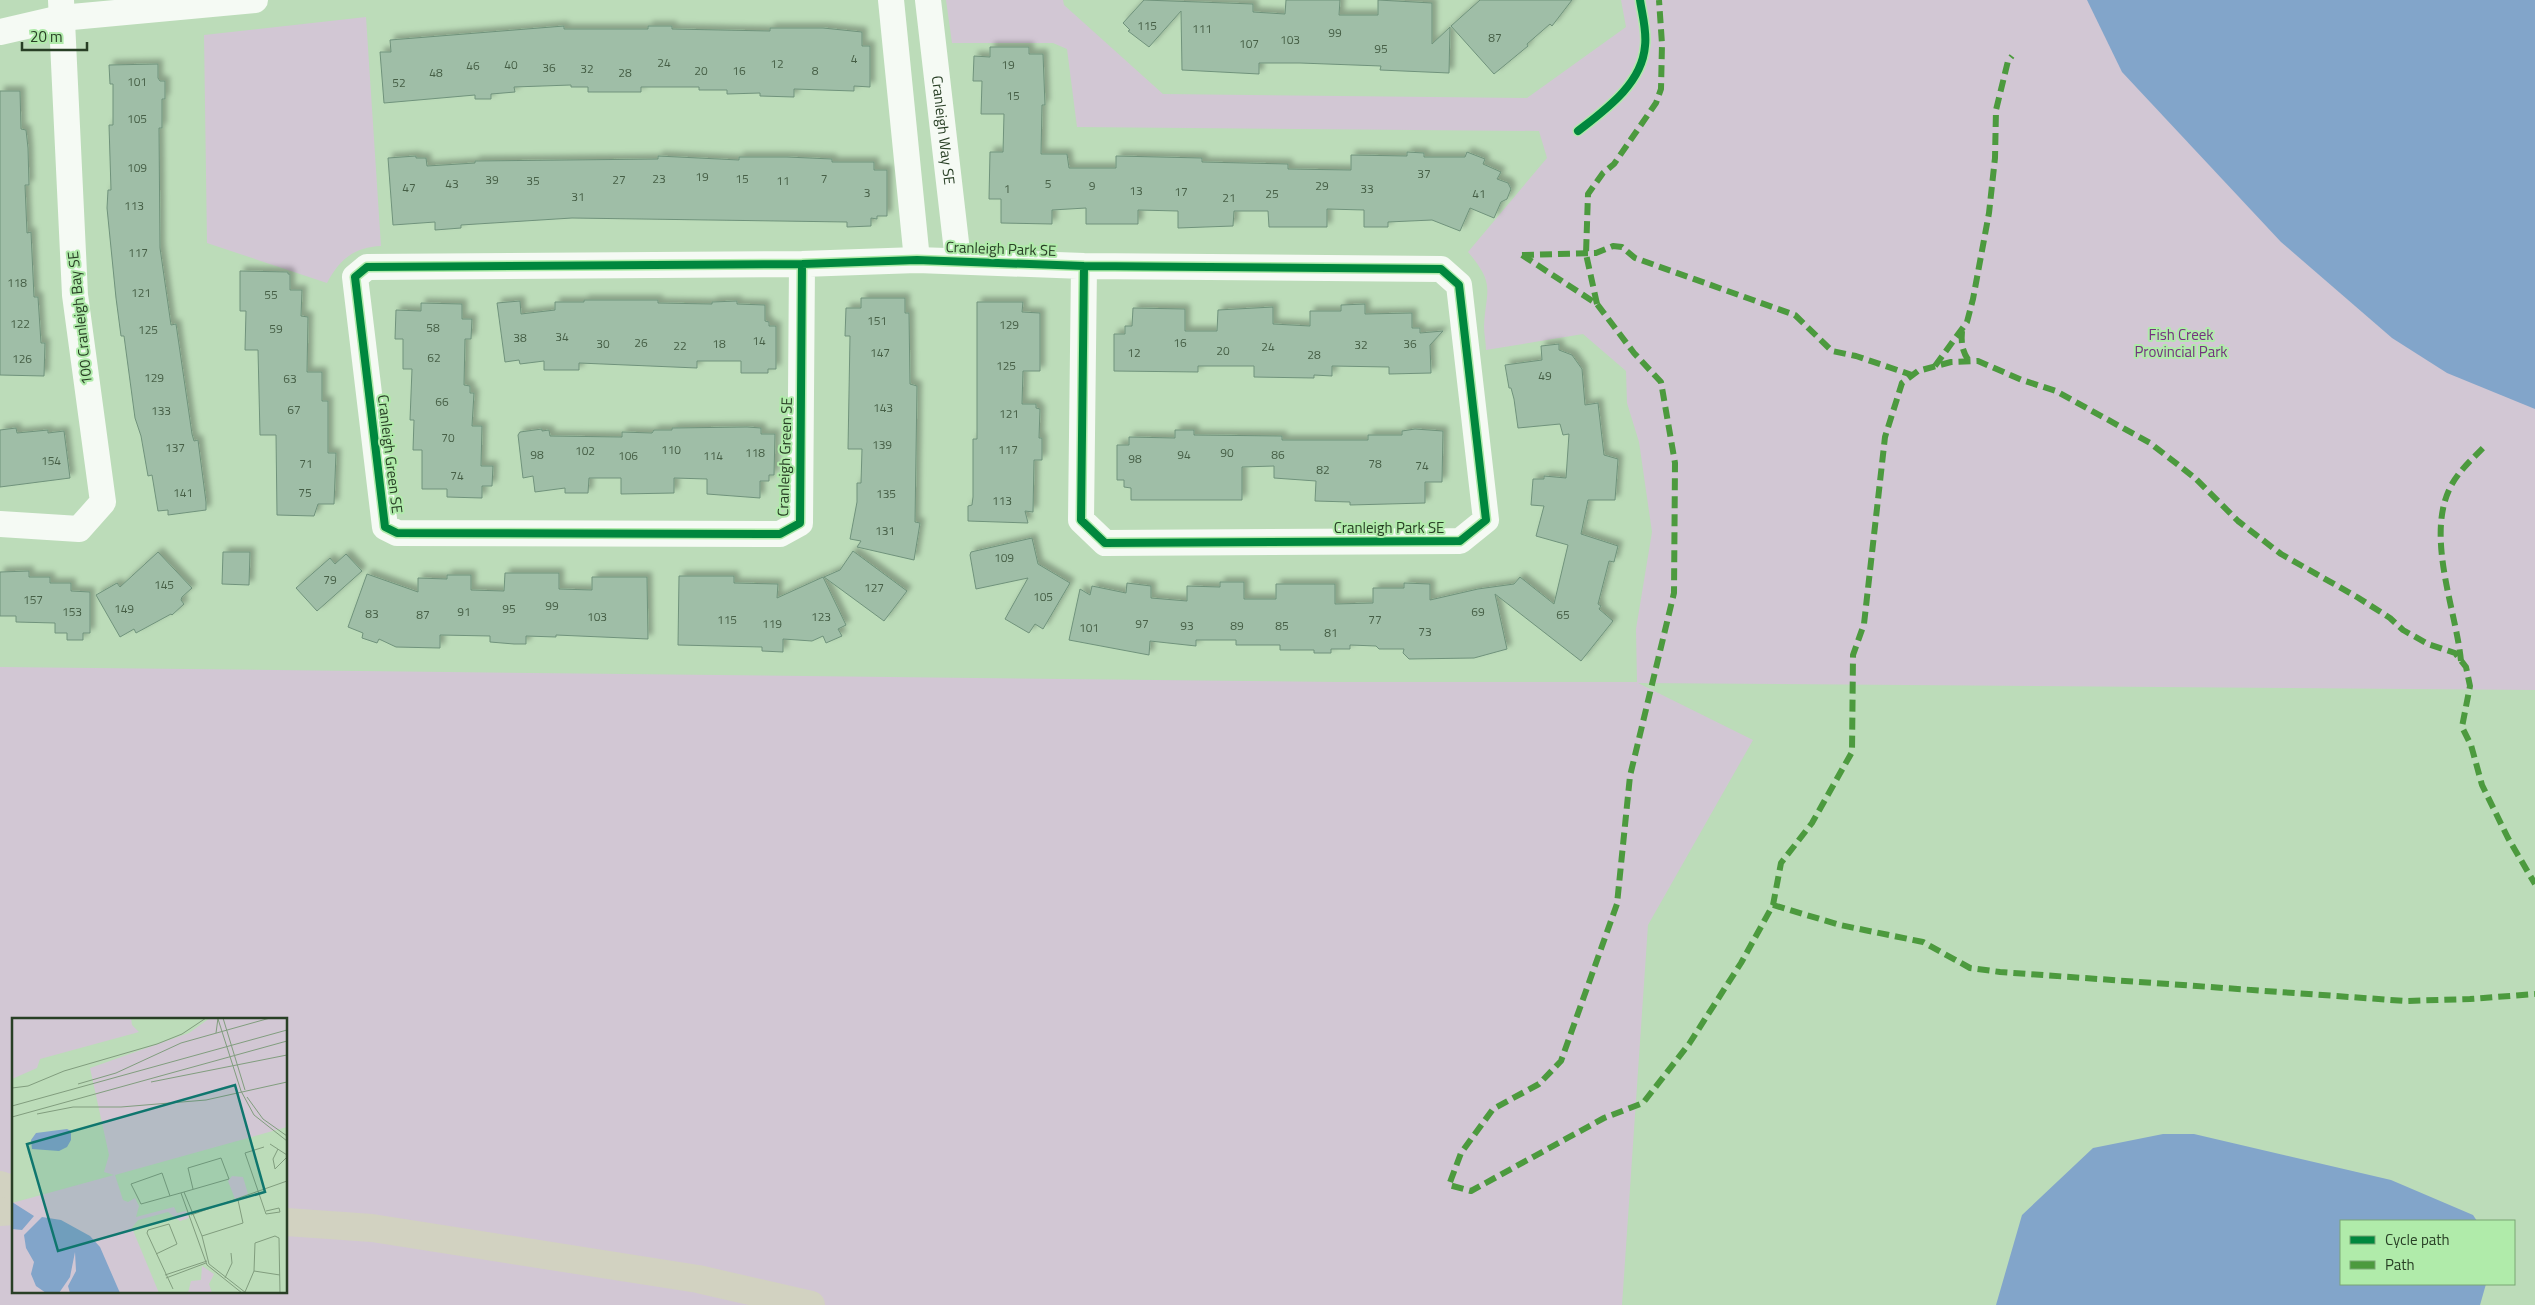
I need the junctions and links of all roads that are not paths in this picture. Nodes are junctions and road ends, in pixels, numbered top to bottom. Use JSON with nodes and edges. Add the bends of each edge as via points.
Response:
{"nodes":[{"id":1,"x":255,"y":0,"type":"edge"},
{"id":2,"x":891,"y":0,"type":"edge"},
{"id":3,"x":928,"y":0,"type":"edge"},
{"id":4,"x":61,"y":9,"type":"edge"},
{"id":5,"x":0,"y":32,"type":"edge"},
{"id":6,"x":917,"y":260,"type":"junction"},
{"id":7,"x":958,"y":260,"type":"junction"},
{"id":8,"x":802,"y":264,"type":"junction"},
{"id":9,"x":1084,"y":266,"type":"junction"},
{"id":10,"x":0,"y":524,"type":"edge"},
{"id":11,"x":0,"y":1185,"type":"edge"},
{"id":12,"x":12,"y":1189,"type":"edge"},
{"id":13,"x":288,"y":1222,"type":"edge"},
{"id":14,"x":811,"y":1305,"type":"edge"}],
"edges":[{"from":1,"to":4,"type":"street"},
{"from":2,"to":6,"type":"street"},
{"from":3,"to":7,"type":"street","name":"Cranleigh Way SE"},
{"from":4,"to":5,"type":"street"},
{"from":4,"to":10,"type":"street","name":"100 Cranleigh Bay SE","via":[[75,295],[103,502],[78,529]]},
{"from":6,"to":7,"type":"street","name":"Cranleigh Park SE"},
{"from":6,"to":8,"type":"street","name":"Cranleigh Green SE"},
{"from":7,"to":9,"type":"street","name":"Cranleigh Park SE"},
{"from":8,"to":8,"type":"street","name":"Cranleigh Green SE","via":[[367,267],[355,277],[385,527],[397,533],[780,534],[800,522]]},
{"from":9,"to":9,"type":"street","name":"Cranleigh Park SE","via":[[1441,269],[1459,285],[1486,520],[1460,542],[1105,543],[1081,520]]},
{"from":11,"to":12,"type":"highway"},
{"from":13,"to":14,"type":"highway","via":[[372,1228],[698,1279]]}]}
